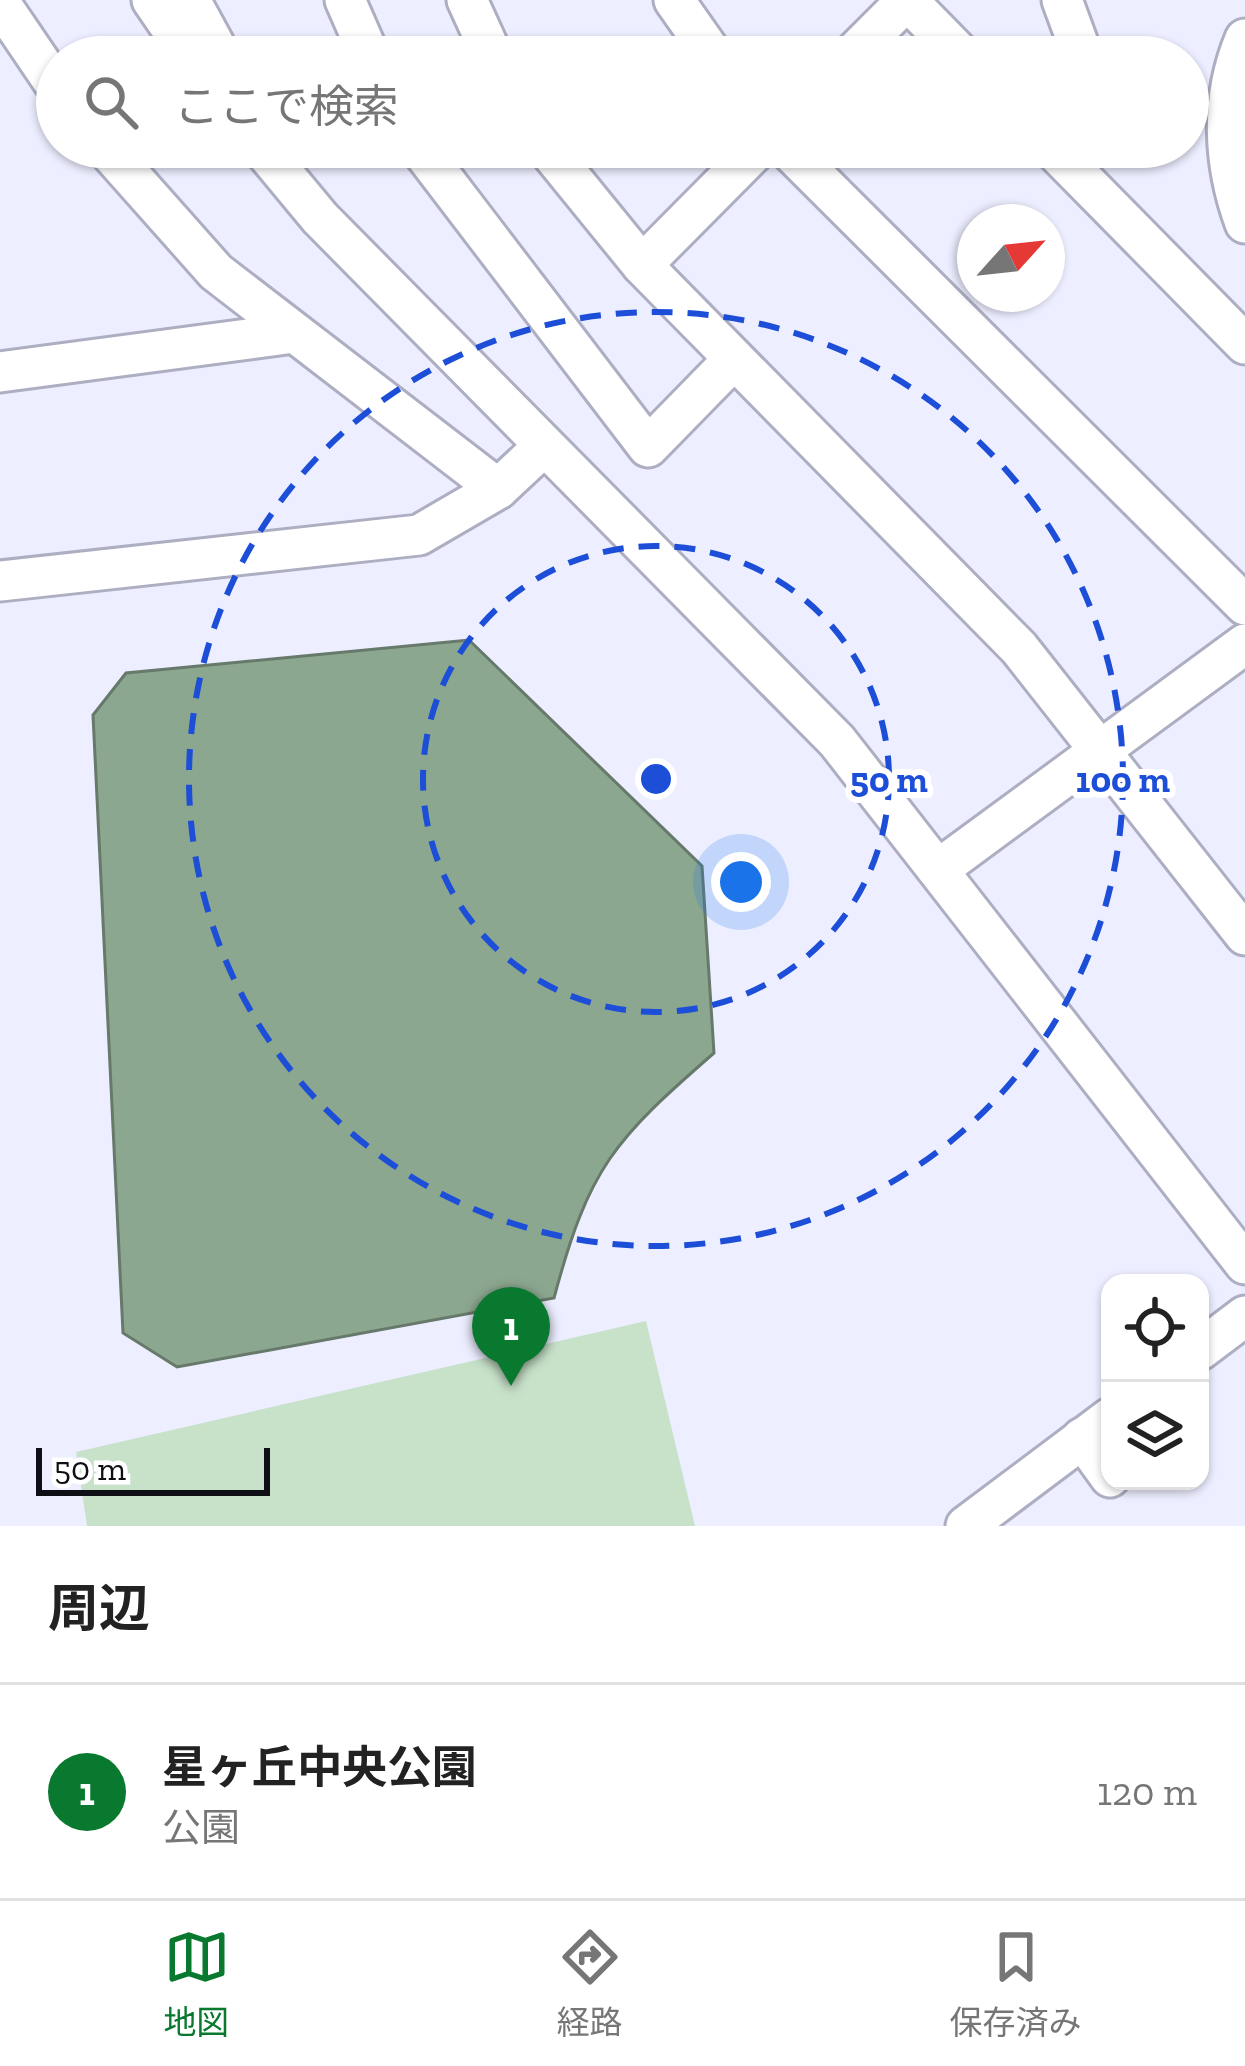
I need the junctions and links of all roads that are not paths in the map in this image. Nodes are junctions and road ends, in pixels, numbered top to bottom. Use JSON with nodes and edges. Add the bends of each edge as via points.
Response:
{"nodes":[{"id":1,"x":152,"y":0,"type":"edge"},
{"id":2,"x":190,"y":0,"type":"edge"},
{"id":3,"x":345,"y":0,"type":"edge"},
{"id":4,"x":467,"y":0,"type":"edge"},
{"id":5,"x":674,"y":0,"type":"edge"},
{"id":6,"x":907,"y":0,"type":"edge"},
{"id":7,"x":1062,"y":0,"type":"edge"},
{"id":8,"x":0,"y":4,"type":"edge"},
{"id":9,"x":177,"y":36,"type":"edge"},
{"id":10,"x":210,"y":36,"type":"edge"},
{"id":11,"x":361,"y":36,"type":"edge"},
{"id":12,"x":483,"y":36,"type":"edge"},
{"id":13,"x":699,"y":36,"type":"edge"},
{"id":14,"x":871,"y":36,"type":"edge"},
{"id":15,"x":942,"y":36,"type":"edge"},
{"id":16,"x":1075,"y":36,"type":"edge"},
{"id":17,"x":1245,"y":39,"type":"edge"},
{"id":18,"x":36,"y":56,"type":"edge"},
{"id":19,"x":124,"y":168,"type":"edge"},
{"id":20,"x":278,"y":168,"type":"edge"},
{"id":21,"x":288,"y":168,"type":"edge"},
{"id":22,"x":435,"y":168,"type":"edge"},
{"id":23,"x":563,"y":168,"type":"edge"},
{"id":24,"x":738,"y":168,"type":"edge"},
{"id":25,"x":807,"y":168,"type":"edge"},
{"id":26,"x":1083,"y":168,"type":"edge"},
{"id":27,"x":320,"y":218,"type":"junction"},
{"id":28,"x":1245,"y":224,"type":"edge"},
{"id":29,"x":642,"y":265,"type":"junction"},
{"id":30,"x":294,"y":333,"type":"junction"},
{"id":31,"x":1245,"y":344,"type":"edge"},
{"id":32,"x":734,"y":358,"type":"junction"},
{"id":33,"x":4,"y":360,"type":"edge"},
{"id":34,"x":543,"y":447,"type":"junction"},
{"id":35,"x":498,"y":489,"type":"junction"},
{"id":36,"x":0,"y":581,"type":"edge"},
{"id":37,"x":1245,"y":605,"type":"edge"},
{"id":38,"x":1245,"y":644,"type":"edge"},
{"id":39,"x":1103,"y":753,"type":"junction"},
{"id":40,"x":939,"y":869,"type":"junction"},
{"id":41,"x":1245,"y":935,"type":"edge"},
{"id":42,"x":1245,"y":1264,"type":"edge"},
{"id":43,"x":1245,"y":1316,"type":"edge"},
{"id":44,"x":1209,"y":1343,"type":"edge"},
{"id":45,"x":1096,"y":1428,"type":"edge"},
{"id":46,"x":966,"y":1526,"type":"edge"}],
"edges":[{"from":1,"to":9,"type":"street"},
{"from":2,"to":10,"type":"street"},
{"from":3,"to":11,"type":"street"},
{"from":4,"to":12,"type":"street"},
{"from":5,"to":13,"type":"street"},
{"from":6,"to":14,"type":"street"},
{"from":6,"to":15,"type":"street"},
{"from":7,"to":16,"type":"street"},
{"from":8,"to":18,"type":"street"},
{"from":17,"to":28,"type":"street","via":[[1228,80],[1229,180]]},
{"from":19,"to":30,"type":"street","via":[[216,272]]},
{"from":20,"to":27,"type":"street"},
{"from":21,"to":27,"type":"street"},
{"from":22,"to":32,"type":"street","via":[[648,447]]},
{"from":23,"to":29,"type":"street"},
{"from":24,"to":29,"type":"street"},
{"from":25,"to":37,"type":"street"},
{"from":26,"to":31,"type":"street"},
{"from":27,"to":34,"type":"street"},
{"from":29,"to":32,"type":"street"},
{"from":30,"to":33,"type":"street"},
{"from":30,"to":35,"type":"street"},
{"from":32,"to":39,"type":"street","via":[[1019,648]]},
{"from":34,"to":35,"type":"street"},
{"from":34,"to":40,"type":"street","via":[[837,741]]},
{"from":35,"to":36,"type":"street","via":[[418,535]]},
{"from":38,"to":39,"type":"street"},
{"from":39,"to":40,"type":"street"},
{"from":39,"to":41,"type":"street"},
{"from":40,"to":42,"type":"street"},
{"from":43,"to":44,"type":"street"},
{"from":45,"to":46,"type":"street"}]}
